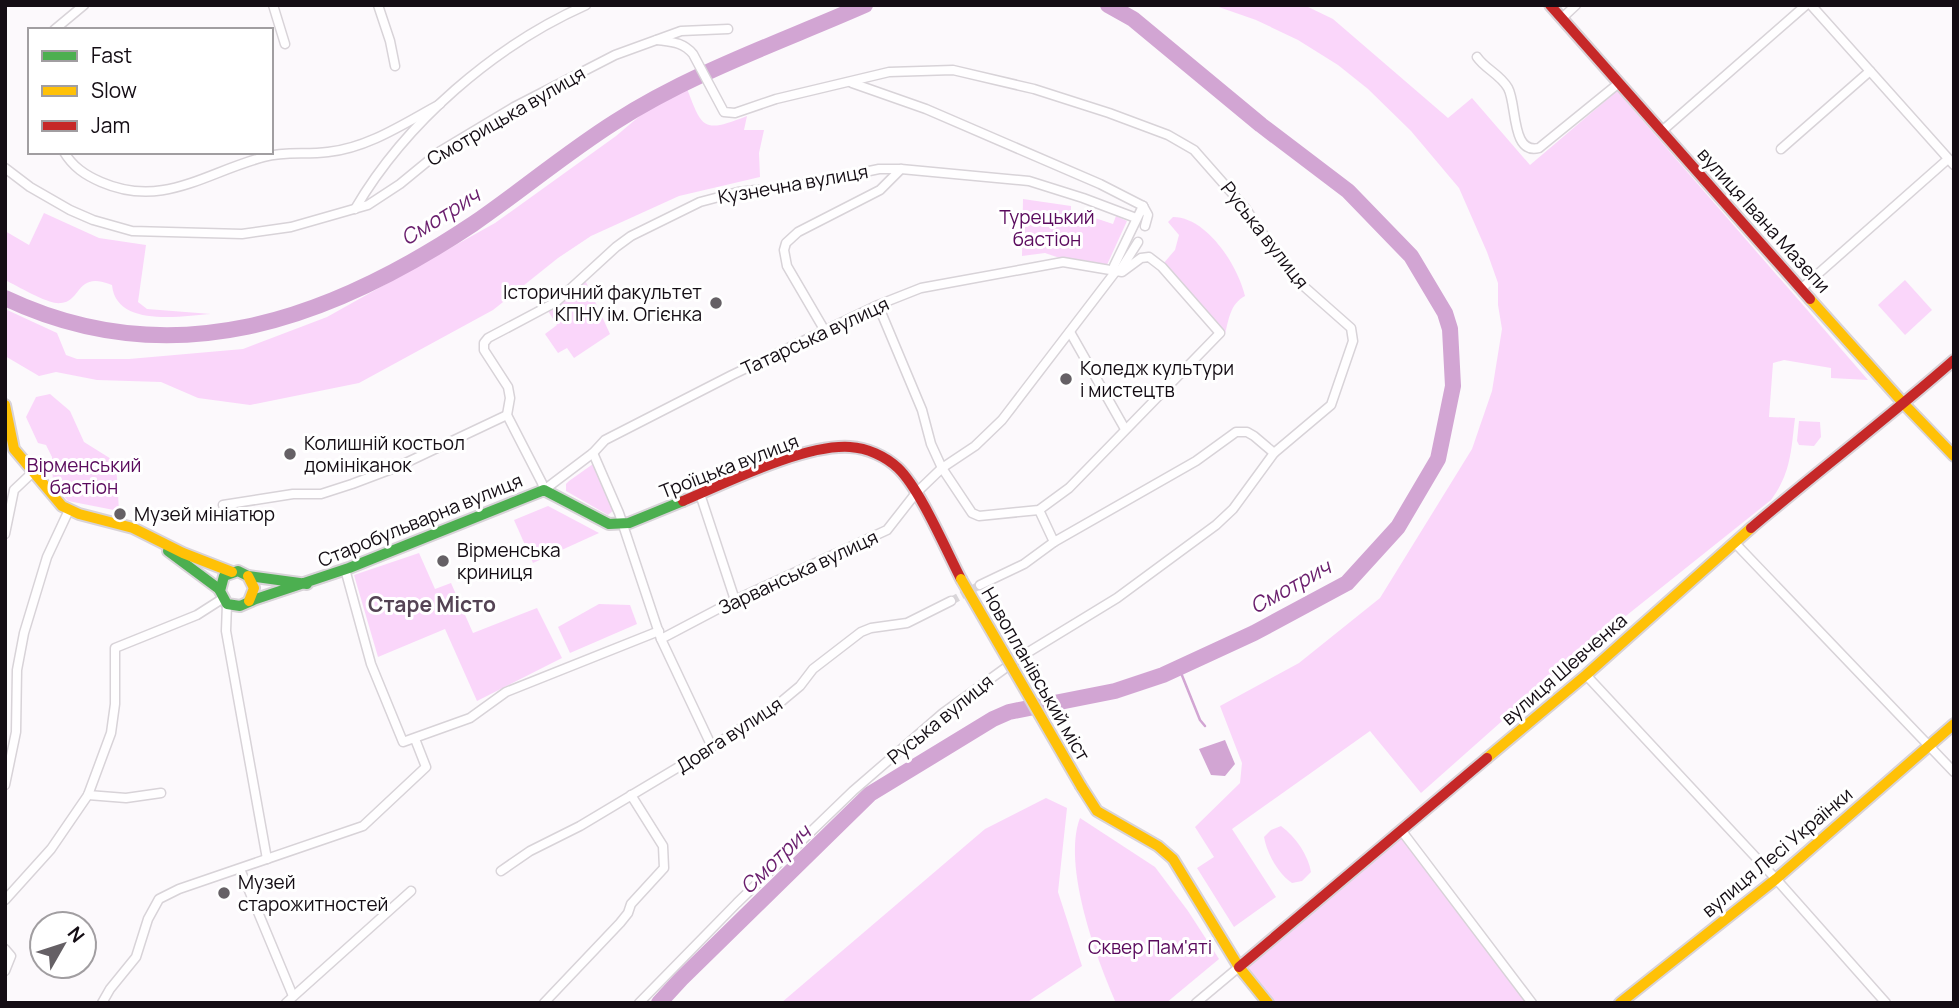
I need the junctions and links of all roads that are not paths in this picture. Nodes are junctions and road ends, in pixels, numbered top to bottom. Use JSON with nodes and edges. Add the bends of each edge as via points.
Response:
{"nodes":[{"id":1,"x":84,"y":5,"type":"edge"},
{"id":2,"x":273,"y":5,"type":"edge"},
{"id":3,"x":378,"y":5,"type":"edge"},
{"id":4,"x":586,"y":5,"type":"edge"},
{"id":5,"x":1549,"y":5,"type":"edge"},
{"id":6,"x":1576,"y":5,"type":"edge"},
{"id":7,"x":1805,"y":5,"type":"edge"},
{"id":8,"x":1811,"y":5,"type":"edge"},
{"id":9,"x":1561,"y":19,"type":"junction"},
{"id":10,"x":56,"y":28,"type":"edge"},
{"id":11,"x":728,"y":29,"type":"dead end"},
{"id":12,"x":657,"y":40,"type":"junction"},
{"id":13,"x":285,"y":44,"type":"dead end"},
{"id":14,"x":1477,"y":57,"type":"dead end"},
{"id":15,"x":395,"y":66,"type":"dead end"},
{"id":16,"x":1870,"y":71,"type":"junction"},
{"id":17,"x":849,"y":82,"type":"junction"},
{"id":18,"x":1619,"y":83,"type":"junction"},
{"id":19,"x":440,"y":104,"type":"junction"},
{"id":20,"x":1661,"y":131,"type":"junction"},
{"id":21,"x":1781,"y":149,"type":"dead end"},
{"id":22,"x":66,"y":154,"type":"edge"},
{"id":23,"x":1951,"y":162,"type":"edge"},
{"id":24,"x":5,"y":168,"type":"edge"},
{"id":25,"x":901,"y":169,"type":"junction"},
{"id":26,"x":1143,"y":206,"type":"junction"},
{"id":27,"x":355,"y":209,"type":"junction"},
{"id":28,"x":1136,"y":218,"type":"junction"},
{"id":29,"x":1145,"y":226,"type":"dead end"},
{"id":30,"x":1138,"y":242,"type":"dead end"},
{"id":31,"x":1116,"y":271,"type":"junction"},
{"id":32,"x":1802,"y":289,"type":"junction"},
{"id":33,"x":878,"y":305,"type":"junction"},
{"id":34,"x":825,"y":331,"type":"junction"},
{"id":35,"x":1070,"y":332,"type":"junction"},
{"id":36,"x":1954,"y":360,"type":"edge"},
{"id":37,"x":1904,"y":404,"type":"junction"},
{"id":38,"x":5,"y":405,"type":"edge"},
{"id":39,"x":507,"y":415,"type":"junction"},
{"id":40,"x":1125,"y":429,"type":"junction"},
{"id":41,"x":593,"y":453,"type":"junction"},
{"id":42,"x":1275,"y":453,"type":"junction"},
{"id":43,"x":1954,"y":456,"type":"edge"},
{"id":44,"x":942,"y":468,"type":"junction"},
{"id":45,"x":32,"y":473,"type":"junction"},
{"id":46,"x":544,"y":491,"type":"junction"},
{"id":47,"x":916,"y":493,"type":"junction"},
{"id":48,"x":699,"y":494,"type":"junction"},
{"id":49,"x":223,"y":505,"type":"dead end"},
{"id":50,"x":69,"y":510,"type":"junction"},
{"id":51,"x":1039,"y":510,"type":"junction"},
{"id":52,"x":622,"y":523,"type":"junction"},
{"id":53,"x":143,"y":533,"type":"junction"},
{"id":54,"x":5,"y":534,"type":"edge"},
{"id":55,"x":1054,"y":542,"type":"junction"},
{"id":56,"x":1734,"y":542,"type":"junction"},
{"id":57,"x":345,"y":569,"type":"junction"},
{"id":58,"x":232,"y":572,"type":"junction"},
{"id":59,"x":248,"y":576,"type":"junction"},
{"id":60,"x":961,"y":579,"type":"joint"},
{"id":61,"x":307,"y":584,"type":"junction"},
{"id":62,"x":979,"y":585,"type":"tunnel mouth"},
{"id":63,"x":223,"y":597,"type":"junction"},
{"id":64,"x":735,"y":600,"type":"junction"},
{"id":65,"x":249,"y":601,"type":"junction"},
{"id":66,"x":951,"y":601,"type":"tunnel mouth"},
{"id":67,"x":660,"y":635,"type":"junction"},
{"id":68,"x":1587,"y":676,"type":"junction"},
{"id":69,"x":1954,"y":724,"type":"edge"},
{"id":70,"x":415,"y":739,"type":"junction"},
{"id":71,"x":1929,"y":745,"type":"junction"},
{"id":72,"x":712,"y":747,"type":"junction"},
{"id":73,"x":1954,"y":772,"type":"edge"},
{"id":74,"x":5,"y":785,"type":"edge"},
{"id":75,"x":161,"y":793,"type":"dead end"},
{"id":76,"x":88,"y":794,"type":"junction"},
{"id":77,"x":631,"y":795,"type":"junction"},
{"id":78,"x":1401,"y":830,"type":"junction"},
{"id":79,"x":267,"y":859,"type":"junction"},
{"id":80,"x":240,"y":869,"type":"junction"},
{"id":81,"x":501,"y":871,"type":"dead end"},
{"id":82,"x":1776,"y":879,"type":"junction"},
{"id":83,"x":411,"y":891,"type":"dead end"},
{"id":84,"x":5,"y":900,"type":"edge"},
{"id":85,"x":5,"y":949,"type":"edge"},
{"id":86,"x":1239,"y":967,"type":"junction"},
{"id":87,"x":5,"y":971,"type":"edge"},
{"id":88,"x":293,"y":996,"type":"junction"},
{"id":89,"x":102,"y":1003,"type":"edge"},
{"id":90,"x":286,"y":1003,"type":"edge"},
{"id":91,"x":544,"y":1003,"type":"edge"},
{"id":92,"x":639,"y":1003,"type":"edge"},
{"id":93,"x":1196,"y":1003,"type":"edge"},
{"id":94,"x":1268,"y":1003,"type":"edge"},
{"id":95,"x":1532,"y":1003,"type":"edge"},
{"id":96,"x":1620,"y":1003,"type":"edge"},
{"id":97,"x":1886,"y":1003,"type":"edge"}],
"edges":[{"from":1,"to":10,"type":"street"},
{"from":2,"to":13,"type":"street"},
{"from":3,"to":15,"type":"street"},
{"from":4,"to":19,"type":"street","via":[[498,55]]},
{"from":5,"to":9,"type":"street","name":"вулиця Івана Мазепи"},
{"from":6,"to":9,"type":"street"},
{"from":7,"to":20,"type":"street"},
{"from":8,"to":16,"type":"street"},
{"from":9,"to":18,"type":"street","name":"вулиця Івана Мазепи"},
{"from":11,"to":12,"type":"street","name":"Смотрицька вулиця","via":[[681,31]]},
{"from":12,"to":17,"type":"street","name":"Руська вулиця","via":[[687,47],[724,112],[735,113]]},
{"from":12,"to":27,"type":"street","name":"Смотрицька вулиця","via":[[587,68],[514,107],[439,152],[381,198]]},
{"from":14,"to":18,"type":"street","via":[[1509,90],[1519,138],[1532,149]]},
{"from":16,"to":21,"type":"street"},
{"from":16,"to":23,"type":"street"},
{"from":17,"to":26,"type":"street","via":[[926,109]]},
{"from":17,"to":42,"type":"street","name":"Руська вулиця","via":[[889,72],[953,70],[1070,100],[1147,126],[1194,150],[1246,209],[1291,275],[1352,328],[1353,341],[1331,405]]},
{"from":18,"to":20,"type":"street","name":"вулиця Івана Мазепи"},
{"from":19,"to":22,"type":"street","via":[[352,147],[327,153],[271,155],[160,191],[135,192],[108,185],[78,169]]},
{"from":19,"to":27,"type":"street","via":[[407,135]]},
{"from":20,"to":32,"type":"street","name":"вулиця Івана Мазепи"},
{"from":23,"to":32,"type":"street"},
{"from":24,"to":27,"type":"street","name":"Смотрицька вулиця","via":[[70,210],[132,231],[242,234],[291,227]]},
{"from":25,"to":28,"type":"street","name":"Кузнечна вулиця","via":[[1029,181]]},
{"from":25,"to":34,"type":"street","via":[[880,190],[798,232],[786,243],[787,266]]},
{"from":25,"to":39,"type":"street","name":"Кузнечна вулиця","via":[[721,196],[631,236],[556,302],[484,343],[508,387]]},
{"from":26,"to":28,"type":"street"},
{"from":26,"to":29,"type":"street","via":[[1148,215]]},
{"from":28,"to":31,"type":"street","via":[[1114,266]]},
{"from":30,"to":31,"type":"street","name":"Зарванська вулиця"},
{"from":31,"to":33,"type":"street","name":"Татарська вулиця","via":[[1063,262],[921,288]]},
{"from":31,"to":35,"type":"street","name":"Зарванська вулиця"},
{"from":31,"to":40,"type":"street","via":[[1126,272],[1141,258],[1149,257],[1220,333]]},
{"from":32,"to":37,"type":"street","name":"вулиця Івана Мазепи"},
{"from":33,"to":34,"type":"street","name":"Татарська вулиця"},
{"from":33,"to":44,"type":"street"},
{"from":34,"to":41,"type":"street","name":"Татарська вулиця","via":[[605,440]]},
{"from":35,"to":40,"type":"street"},
{"from":35,"to":44,"type":"street","name":"Зарванська вулиця","via":[[1002,420]]},
{"from":36,"to":37,"type":"street","name":"вулиця Шевченка"},
{"from":37,"to":43,"type":"street","name":"вулиця Івана Мазепи"},
{"from":37,"to":56,"type":"street","name":"вулиця Шевченка"},
{"from":38,"to":45,"type":"street","via":[[14,449]]},
{"from":39,"to":46,"type":"street","name":"Кузнечна вулиця"},
{"from":39,"to":49,"type":"street","via":[[352,485],[321,494]]},
{"from":40,"to":51,"type":"street","via":[[1069,488]]},
{"from":41,"to":46,"type":"street","name":"Татарська вулиця"},
{"from":41,"to":52,"type":"street"},
{"from":42,"to":55,"type":"street","via":[[1247,432],[1236,432],[1196,461]]},
{"from":42,"to":92,"type":"street","name":"Руська вулиця","via":[[1245,495],[1216,524],[1117,598],[987,680],[853,791]]},
{"from":44,"to":47,"type":"street","name":"Зарванська вулиця"},
{"from":44,"to":51,"type":"street","via":[[972,513]]},
{"from":45,"to":50,"type":"street"},
{"from":45,"to":54,"type":"street","via":[[14,490]]},
{"from":46,"to":52,"type":"street","name":"Старобульварна вулиця","via":[[609,523]]},
{"from":46,"to":57,"type":"street","name":"Старобульварна вулиця"},
{"from":47,"to":48,"type":"street","name":"Троїцька вулиця","via":[[899,469],[878,454],[850,447],[816,451],[770,465]]},
{"from":47,"to":60,"type":"street","name":"Троїцька вулиця"},
{"from":47,"to":64,"type":"street","name":"Зарванська вулиця","via":[[887,530]]},
{"from":48,"to":52,"type":"street","name":"Троїцька вулиця"},
{"from":48,"to":64,"type":"street"},
{"from":50,"to":53,"type":"street"},
{"from":50,"to":74,"type":"street","via":[[47,556],[24,632],[17,670],[16,732]]},
{"from":51,"to":55,"type":"street"},
{"from":52,"to":67,"type":"street"},
{"from":53,"to":58,"type":"street"},
{"from":53,"to":63,"type":"street"},
{"from":55,"to":62,"type":"street","via":[[1024,564]]},
{"from":56,"to":68,"type":"street","name":"вулиця Шевченка"},
{"from":56,"to":71,"type":"street"},
{"from":57,"to":61,"type":"street","name":"Старобульварна вулиця"},
{"from":57,"to":70,"type":"street","via":[[371,664],[403,742]]},
{"from":58,"to":59,"type":"street"},
{"from":58,"to":63,"type":"street","via":[[224,576]]},
{"from":59,"to":61,"type":"street","name":"Старобульварна вулиця"},
{"from":59,"to":65,"type":"street","via":[[254,591]]},
{"from":60,"to":86,"type":"street","name":"Новопланівський міст","bridge":true,"via":[[1097,811],[1173,859]]},
{"from":61,"to":65,"type":"street","name":"Старобульварна вулиця"},
{"from":63,"to":65,"type":"street","via":[[240,606]]},
{"from":63,"to":76,"type":"street","via":[[197,615],[115,648],[111,733]]},
{"from":63,"to":79,"type":"street"},
{"from":64,"to":67,"type":"street","name":"Зарванська вулиця"},
{"from":66,"to":72,"type":"street","name":"Довга вулиця","via":[[917,620],[871,628],[853,637],[782,701]]},
{"from":67,"to":70,"type":"street","name":"Зарванська вулиця","via":[[506,692],[470,718]]},
{"from":67,"to":72,"type":"street"},
{"from":68,"to":78,"type":"street","name":"вулиця Шевченка"},
{"from":68,"to":82,"type":"street"},
{"from":69,"to":71,"type":"street","name":"вулиця Лесі Українки"},
{"from":70,"to":79,"type":"street","via":[[426,767],[363,826]]},
{"from":71,"to":73,"type":"street"},
{"from":71,"to":82,"type":"street","name":"вулиця Лесі Українки"},
{"from":72,"to":77,"type":"street","name":"Довга вулиця"},
{"from":75,"to":76,"type":"street","via":[[126,798]]},
{"from":76,"to":84,"type":"street","via":[[51,849]]},
{"from":77,"to":81,"type":"street","name":"Довга вулиця"},
{"from":77,"to":91,"type":"street","via":[[663,846],[664,868],[620,923]]},
{"from":78,"to":86,"type":"street","name":"вулиця Шевченка"},
{"from":78,"to":95,"type":"street"},
{"from":79,"to":80,"type":"street"},
{"from":80,"to":88,"type":"street"},
{"from":80,"to":89,"type":"street","via":[[159,899],[136,957]]},
{"from":82,"to":96,"type":"street","name":"вулиця Лесі Українки"},
{"from":82,"to":97,"type":"street"},
{"from":83,"to":88,"type":"street"},
{"from":85,"to":87,"type":"street","via":[[11,956]]},
{"from":86,"to":93,"type":"street","name":"вулиця Шевченка"},
{"from":86,"to":94,"type":"street","name":"Новопланівський міст"},
{"from":88,"to":90,"type":"street"}]}
